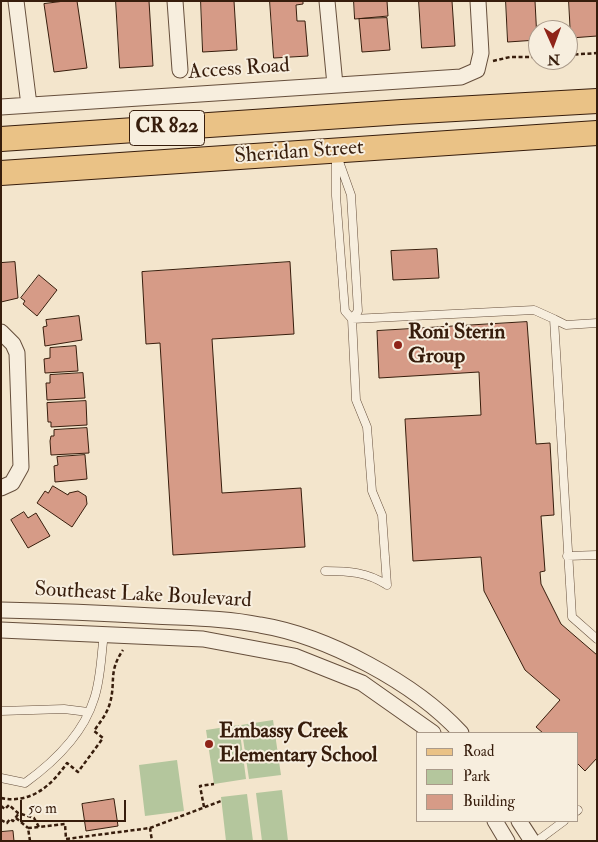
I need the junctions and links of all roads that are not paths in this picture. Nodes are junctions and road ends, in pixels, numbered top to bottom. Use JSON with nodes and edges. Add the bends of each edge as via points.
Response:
{"nodes":[{"id":1,"x":16,"y":1,"type":"edge"},
{"id":2,"x":175,"y":1,"type":"edge"},
{"id":3,"x":327,"y":1,"type":"edge"},
{"id":4,"x":478,"y":1,"type":"edge"},
{"id":5,"x":180,"y":70,"type":"dead end"},
{"id":6,"x":335,"y":85,"type":"junction"},
{"id":7,"x":597,"y":101,"type":"edge"},
{"id":8,"x":29,"y":105,"type":"junction"},
{"id":9,"x":1,"y":107,"type":"edge"},
{"id":10,"x":332,"y":117,"type":"junction"},
{"id":11,"x":589,"y":137,"type":"edge"},
{"id":12,"x":1,"y":139,"type":"edge"},
{"id":13,"x":336,"y":151,"type":"junction"},
{"id":14,"x":1,"y":173,"type":"edge"},
{"id":15,"x":554,"y":318,"type":"junction"},
{"id":16,"x":352,"y":319,"type":"junction"},
{"id":17,"x":597,"y":323,"type":"edge"},
{"id":18,"x":4,"y":334,"type":"edge"},
{"id":19,"x":6,"y":486,"type":"edge"},
{"id":20,"x":597,"y":554,"type":"edge"},
{"id":21,"x":567,"y":556,"type":"junction"},
{"id":22,"x":325,"y":571,"type":"dead end"},
{"id":23,"x":1,"y":610,"type":"edge"},
{"id":24,"x":1,"y":630,"type":"edge"},
{"id":25,"x":104,"y":634,"type":"junction"},
{"id":26,"x":597,"y":639,"type":"edge"},
{"id":27,"x":1,"y":711,"type":"edge"},
{"id":28,"x":88,"y":712,"type":"junction"},
{"id":29,"x":432,"y":732,"type":"edge"},
{"id":30,"x":460,"y":732,"type":"edge"},
{"id":31,"x":1,"y":778,"type":"edge"},
{"id":32,"x":496,"y":822,"type":"edge"},
{"id":33,"x":520,"y":822,"type":"edge"},
{"id":34,"x":563,"y":822,"type":"edge"},
{"id":35,"x":507,"y":841,"type":"edge"},
{"id":36,"x":532,"y":841,"type":"edge"},
{"id":37,"x":537,"y":841,"type":"edge"}],
"edges":[{"from":1,"to":8,"type":"street"},
{"from":2,"to":5,"type":"street"},
{"from":3,"to":6,"type":"street"},
{"from":4,"to":6,"type":"street","name":"Access Road","via":[[481,53],[477,70],[461,77]]},
{"from":6,"to":8,"type":"street","name":"Access Road"},
{"from":7,"to":10,"type":"main road","name":"Sheridan Street","number":"CR 822"},
{"from":8,"to":9,"type":"street","name":"Access Road"},
{"from":10,"to":12,"type":"main road","name":"Sheridan Street","number":"CR 822"},
{"from":10,"to":13,"type":"main road"},
{"from":11,"to":13,"type":"main road","name":"Sheridan Street","number":"CR 822"},
{"from":13,"to":14,"type":"main road","name":"Sheridan Street","number":"CR 822"},
{"from":13,"to":16,"type":"lane","via":[[336,196],[345,311]]},
{"from":13,"to":16,"type":"lane","via":[[351,195],[358,311]]},
{"from":15,"to":16,"type":"lane","via":[[534,310]]},
{"from":15,"to":17,"type":"lane","via":[[566,325]]},
{"from":15,"to":21,"type":"lane","via":[[561,400]]},
{"from":16,"to":22,"type":"lane","via":[[356,400],[367,427],[372,490],[382,515],[387,584],[374,576],[353,571]]},
{"from":18,"to":19,"type":"street","via":[[17,353],[22,467]]},
{"from":20,"to":21,"type":"lane"},
{"from":21,"to":26,"type":"lane","via":[[572,617]]},
{"from":23,"to":30,"type":"street","name":"Southeast Lake Boulevard","via":[[206,618],[261,625],[300,636],[372,665],[442,712]]},
{"from":24,"to":25,"type":"street","name":"Southeast Lake Boulevard"},
{"from":25,"to":28,"type":"lane","via":[[94,699]]},
{"from":25,"to":29,"type":"street","name":"Southeast Lake Boulevard","via":[[203,639],[294,656],[362,683]]},
{"from":27,"to":28,"type":"lane"},
{"from":28,"to":31,"type":"lane","via":[[78,733],[47,767],[25,783]]},
{"from":32,"to":35,"type":"street"},
{"from":33,"to":36,"type":"street"},
{"from":34,"to":37,"type":"lane"}]}
